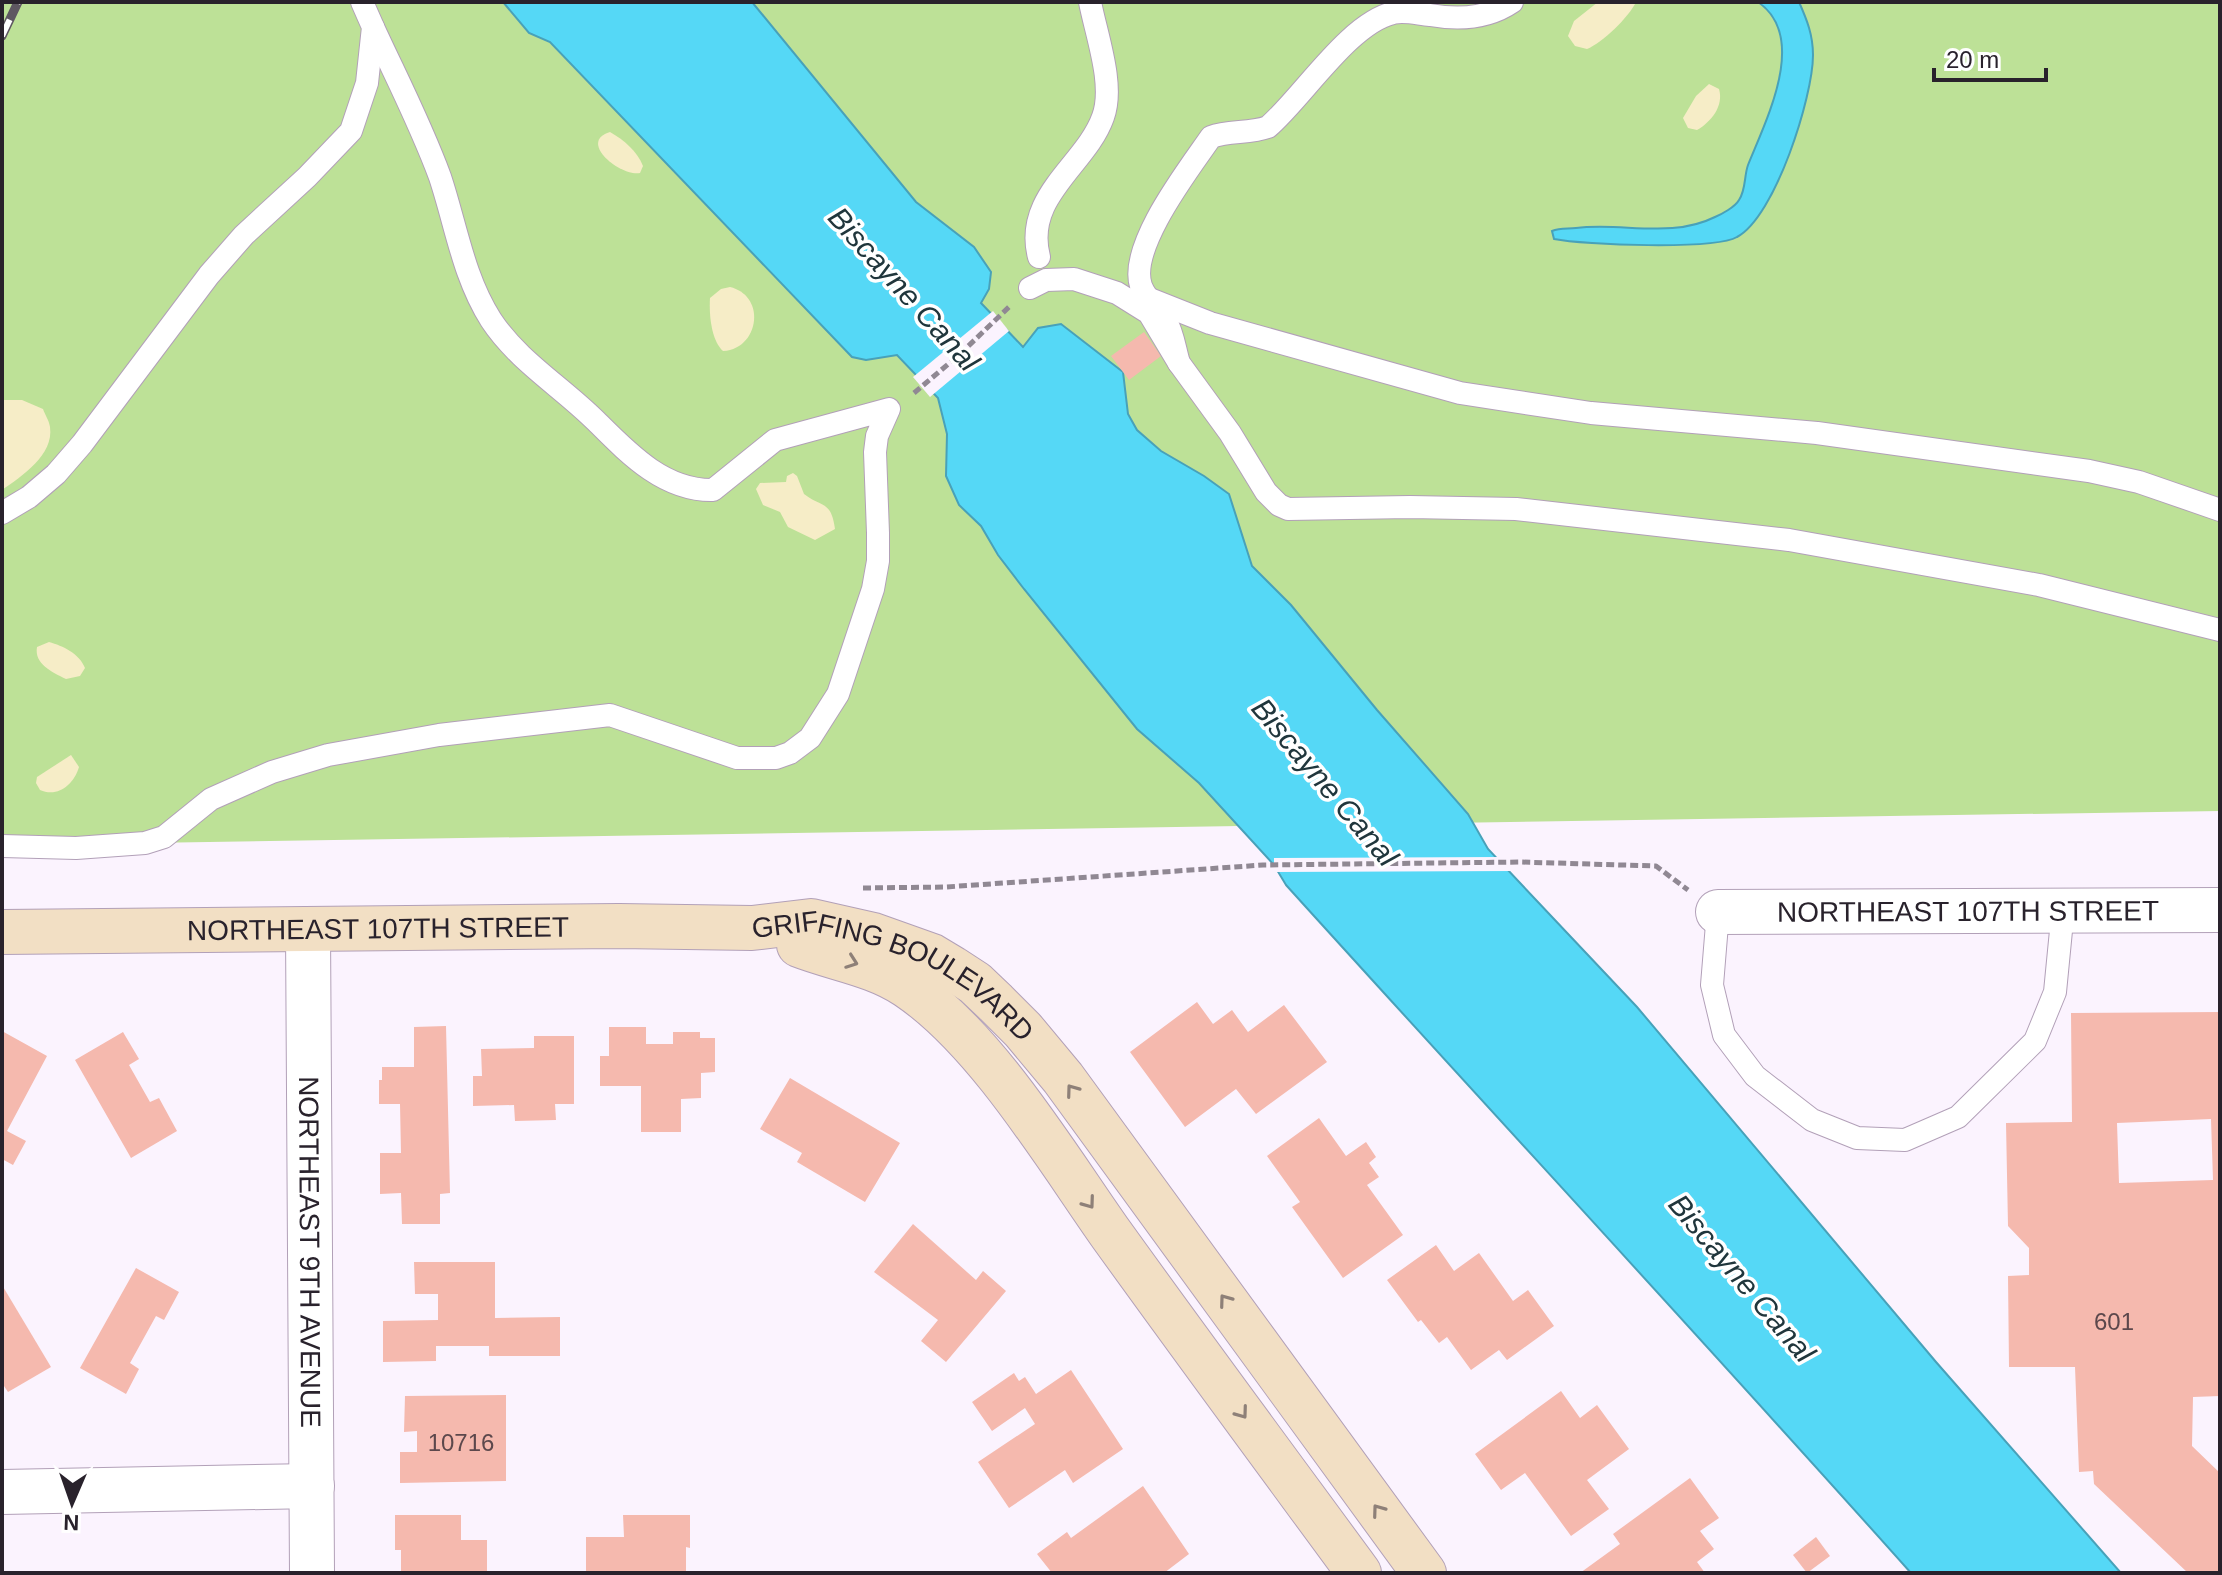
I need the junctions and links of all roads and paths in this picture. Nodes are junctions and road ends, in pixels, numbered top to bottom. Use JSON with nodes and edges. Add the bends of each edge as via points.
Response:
{"nodes":[{"id":1,"x":362,"y":2,"type":"edge"},
{"id":2,"x":1090,"y":2,"type":"edge"},
{"id":3,"x":1512,"y":2,"type":"edge"},
{"id":4,"x":373,"y":27,"type":"junction"},
{"id":5,"x":1039,"y":257,"type":"junction"},
{"id":6,"x":1074,"y":279,"type":"junction"},
{"id":7,"x":1147,"y":298,"type":"junction"},
{"id":8,"x":999,"y":315,"type":"dead end"},
{"id":9,"x":1179,"y":363,"type":"junction"},
{"id":10,"x":919,"y":389,"type":"dead end"},
{"id":11,"x":2220,"y":510,"type":"edge"},
{"id":12,"x":2,"y":513,"type":"edge"},
{"id":13,"x":2220,"y":630,"type":"edge"},
{"id":14,"x":2,"y":846,"type":"edge"},
{"id":15,"x":1263,"y":865,"type":"dead end"},
{"id":16,"x":2063,"y":910,"type":"junction"},
{"id":17,"x":2220,"y":910,"type":"edge"},
{"id":18,"x":1718,"y":912,"type":"junction"},
{"id":19,"x":752,"y":928,"type":"junction"},
{"id":20,"x":308,"y":930,"type":"junction"},
{"id":21,"x":2,"y":932,"type":"edge"},
{"id":22,"x":312,"y":1486,"type":"junction"},
{"id":23,"x":2,"y":1492,"type":"edge"},
{"id":24,"x":312,"y":1573,"type":"edge"},
{"id":25,"x":1359,"y":1573,"type":"edge"},
{"id":26,"x":1424,"y":1573,"type":"edge"}],
"edges":[{"from":1,"to":4,"type":"lane"},
{"from":2,"to":5,"type":"lane","via":[[1108,97],[1098,127],[1047,200],[1037,236]]},
{"from":3,"to":7,"type":"lane","via":[[1481,16],[1454,19],[1396,12],[1381,17],[1339,52],[1268,127],[1211,137],[1147,236],[1139,269]]},
{"from":4,"to":12,"type":"lane","via":[[367,83],[351,131],[209,275],[56,474]]},
{"from":4,"to":14,"type":"lane","via":[[423,132],[461,251],[491,320],[549,381],[656,474],[687,488],[713,490],[775,440],[889,409],[875,452],[876,576],[838,694],[810,738],[776,758],[727,756],[610,715],[439,735],[328,755],[211,799],[164,837],[145,843]]},
{"from":5,"to":6,"type":"lane"},
{"from":5,"to":6,"type":"lane","via":[[1038,284]]},
{"from":6,"to":9,"type":"lane","via":[[1117,293],[1149,313]]},
{"from":7,"to":9,"type":"lane","via":[[1167,323]]},
{"from":7,"to":11,"type":"lane","via":[[1210,323],[1460,393],[1591,413],[1817,433],[2089,471]]},
{"from":8,"to":10,"type":"path"},
{"from":9,"to":13,"type":"lane","via":[[1266,492],[1288,509],[1516,509],[1789,540],[2039,585]]},
{"from":15,"to":18,"type":"path","via":[[1656,866]]},
{"from":16,"to":17,"type":"street","name":"NORTHEAST 107TH STREET"},
{"from":16,"to":18,"type":"street","name":"NORTHEAST 107TH STREET"},
{"from":16,"to":18,"type":"lane","via":[[2055,992],[2035,1041],[1958,1117],[1905,1140],[1857,1138],[1812,1120],[1755,1076],[1724,1035],[1712,985]]},
{"from":19,"to":20,"type":"street","name":"NORTHEAST 107TH STREET"},
{"from":19,"to":25,"type":"street","name":"GRIFFING BOULEVARD","one_way":true,"via":[[907,986],[960,1034],[999,1077]]},
{"from":26,"to":19,"type":"street","name":"GRIFFING BOULEVARD","one_way":true,"via":[[1063,1078],[996,1003],[932,956],[873,935],[811,921]]},
{"from":20,"to":21,"type":"street","name":"NORTHEAST 107TH STREET"},
{"from":20,"to":22,"type":"street","name":"NORTHEAST 9TH AVENUE"},
{"from":22,"to":23,"type":"street"},
{"from":22,"to":24,"type":"street","name":"NORTHEAST 9TH AVENUE"}]}
